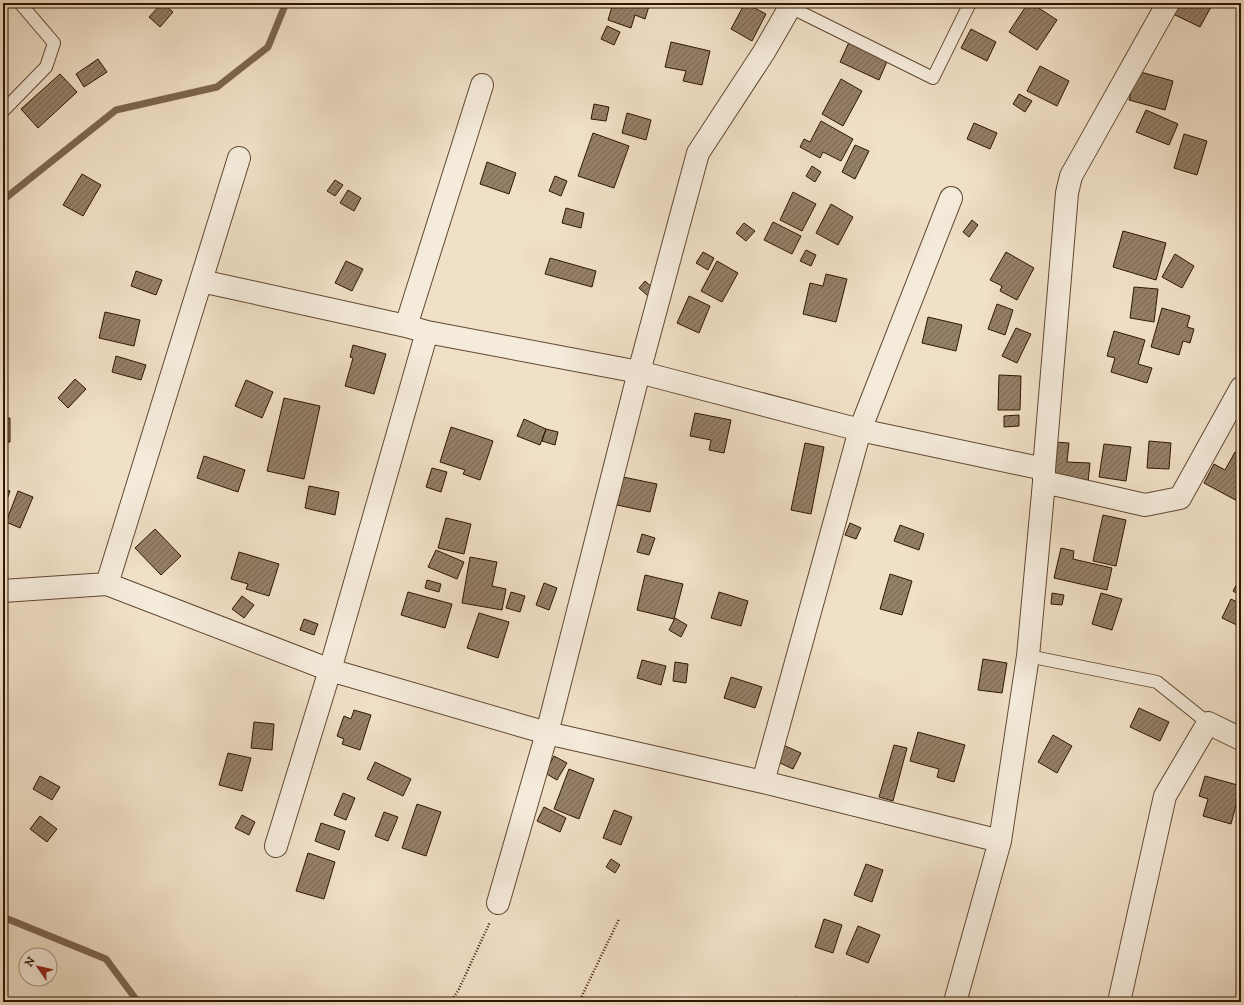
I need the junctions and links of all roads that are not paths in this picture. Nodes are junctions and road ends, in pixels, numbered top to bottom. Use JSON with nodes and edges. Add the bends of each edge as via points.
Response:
{"nodes":[{"id":1,"x":20,"y":3,"type":"edge"},
{"id":2,"x":970,"y":3,"type":"edge"},
{"id":3,"x":1168,"y":3,"type":"edge"},
{"id":4,"x":790,"y":5,"type":"edge"},
{"id":5,"x":482,"y":85,"type":"dead end"},
{"id":6,"x":3,"y":112,"type":"edge"},
{"id":7,"x":239,"y":158,"type":"dead end"},
{"id":8,"x":951,"y":198,"type":"dead end"},
{"id":9,"x":201,"y":281,"type":"junction"},
{"id":10,"x":406,"y":326,"type":"junction"},
{"id":11,"x":427,"y":332,"type":"junction"},
{"id":12,"x":639,"y":372,"type":"junction"},
{"id":13,"x":1241,"y":388,"type":"edge"},
{"id":14,"x":860,"y":430,"type":"junction"},
{"id":15,"x":1044,"y":476,"type":"junction"},
{"id":16,"x":107,"y":584,"type":"junction"},
{"id":17,"x":3,"y":591,"type":"edge"},
{"id":18,"x":1028,"y":656,"type":"junction"},
{"id":19,"x":330,"y":670,"type":"junction"},
{"id":20,"x":1208,"y":723,"type":"junction"},
{"id":21,"x":547,"y":733,"type":"junction"},
{"id":22,"x":1241,"y":737,"type":"edge"},
{"id":23,"x":763,"y":782,"type":"junction"},
{"id":24,"x":1000,"y":841,"type":"junction"},
{"id":25,"x":276,"y":846,"type":"dead end"},
{"id":26,"x":498,"y":903,"type":"road end"},
{"id":27,"x":955,"y":1002,"type":"edge"},
{"id":28,"x":1119,"y":1002,"type":"edge"}],
"edges":[{"from":1,"to":6,"type":"lane","via":[[54,43],[46,67]]},
{"from":2,"to":4,"type":"lane","via":[[933,78]]},
{"from":3,"to":15,"type":"street","via":[[1072,176],[1067,193]]},
{"from":4,"to":12,"type":"street","via":[[764,52],[698,153]]},
{"from":5,"to":10,"type":"street"},
{"from":7,"to":9,"type":"street"},
{"from":8,"to":14,"type":"street"},
{"from":9,"to":10,"type":"street"},
{"from":9,"to":16,"type":"street"},
{"from":10,"to":11,"type":"street"},
{"from":11,"to":12,"type":"street"},
{"from":11,"to":19,"type":"street"},
{"from":12,"to":14,"type":"street"},
{"from":12,"to":21,"type":"street"},
{"from":13,"to":15,"type":"street","via":[[1180,498],[1145,505]]},
{"from":14,"to":15,"type":"street"},
{"from":14,"to":23,"type":"street"},
{"from":15,"to":18,"type":"street"},
{"from":16,"to":17,"type":"street"},
{"from":16,"to":19,"type":"street"},
{"from":18,"to":20,"type":"lane","via":[[1157,682]]},
{"from":18,"to":24,"type":"street"},
{"from":19,"to":21,"type":"street"},
{"from":19,"to":25,"type":"street"},
{"from":20,"to":22,"type":"street"},
{"from":20,"to":28,"type":"street","via":[[1164,796]]},
{"from":21,"to":23,"type":"street"},
{"from":21,"to":26,"type":"street"},
{"from":23,"to":24,"type":"street"},
{"from":24,"to":27,"type":"street"}]}
